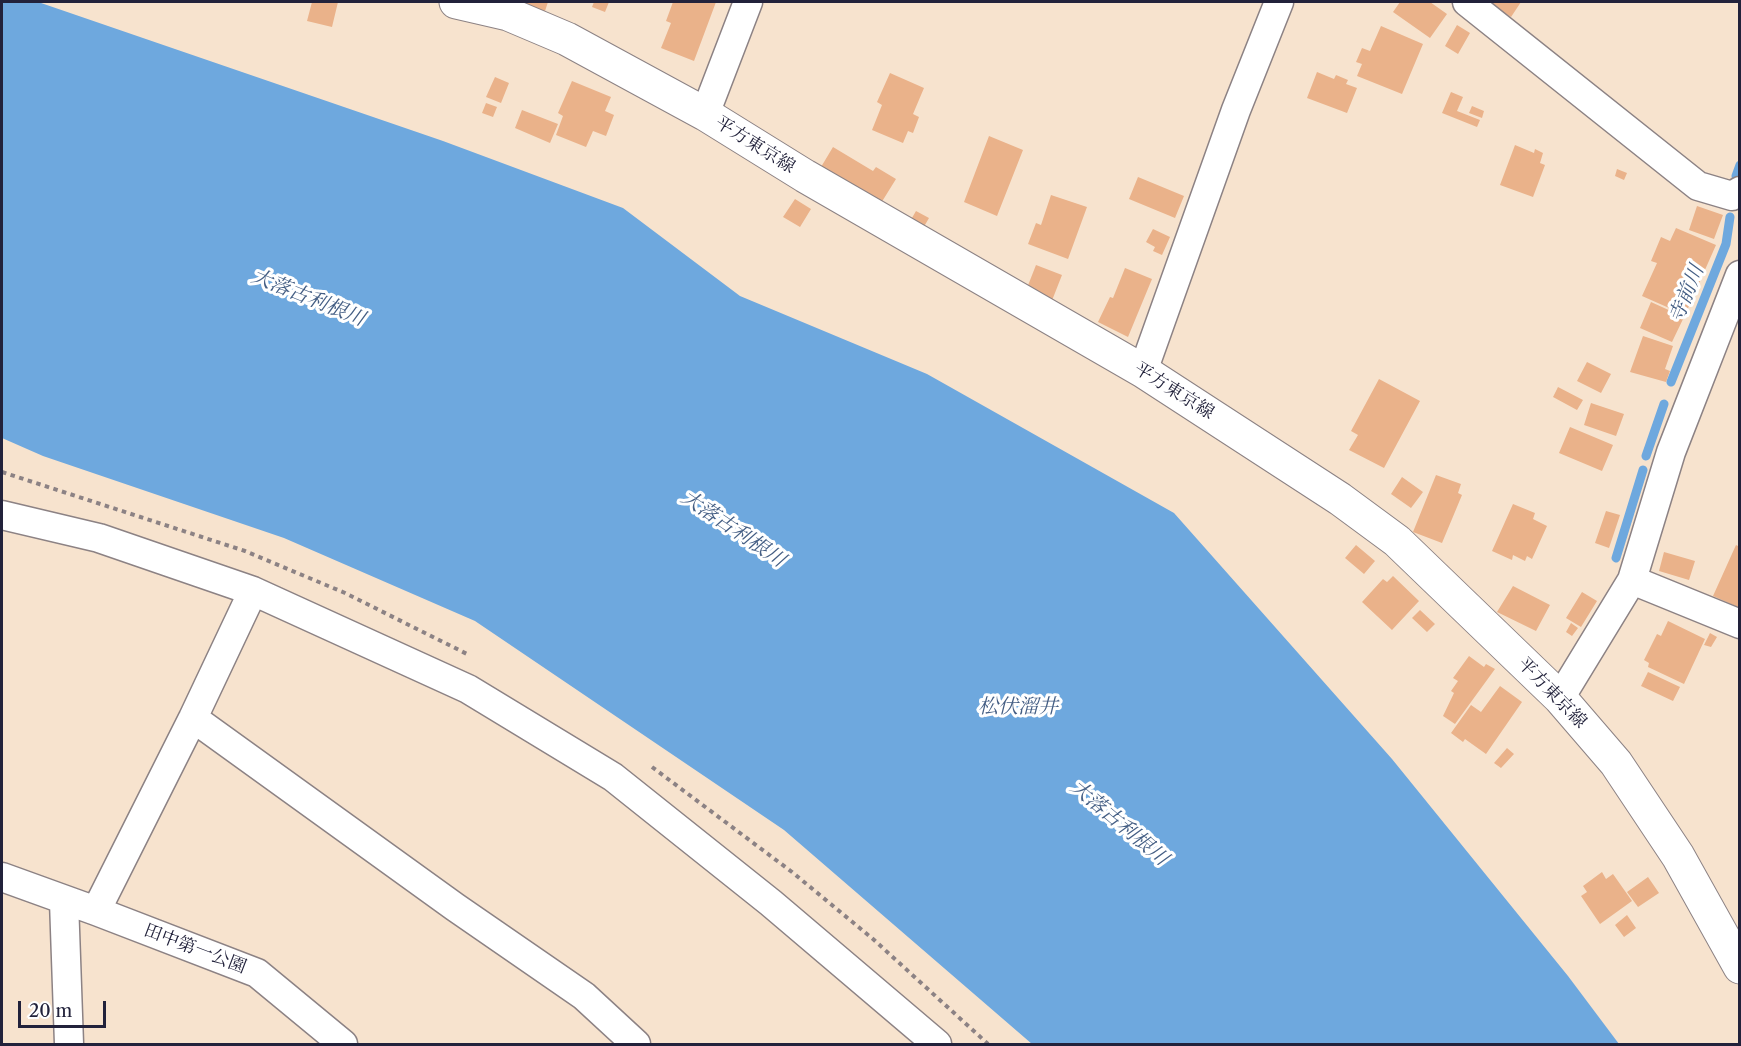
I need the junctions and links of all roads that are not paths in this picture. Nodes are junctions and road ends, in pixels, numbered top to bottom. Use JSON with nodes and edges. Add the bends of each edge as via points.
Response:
{"nodes":[{"id":1,"x":456,"y":2,"type":"edge"},
{"id":2,"x":748,"y":2,"type":"edge"},
{"id":3,"x":1279,"y":2,"type":"edge"},
{"id":4,"x":1467,"y":2,"type":"edge"},
{"id":5,"x":705,"y":114,"type":"junction"},
{"id":6,"x":1740,"y":191,"type":"edge"},
{"id":7,"x":1740,"y":275,"type":"edge"},
{"id":8,"x":1143,"y":371,"type":"junction"},
{"id":9,"x":2,"y":515,"type":"edge"},
{"id":10,"x":1632,"y":580,"type":"junction"},
{"id":11,"x":253,"y":591,"type":"junction"},
{"id":12,"x":1740,"y":624,"type":"edge"},
{"id":13,"x":1560,"y":698,"type":"junction"},
{"id":14,"x":193,"y":718,"type":"junction"},
{"id":15,"x":2,"y":878,"type":"edge"},
{"id":16,"x":64,"y":900,"type":"junction"},
{"id":17,"x":96,"y":911,"type":"junction"},
{"id":18,"x":1740,"y":967,"type":"edge"},
{"id":19,"x":69,"y":1044,"type":"edge"},
{"id":20,"x":343,"y":1044,"type":"edge"},
{"id":21,"x":636,"y":1044,"type":"edge"},
{"id":22,"x":937,"y":1044,"type":"edge"}],
"edges":[{"from":1,"to":5,"type":"main road","name":"平方東京線","via":[[508,14],[567,39]]},
{"from":2,"to":5,"type":"street"},
{"from":3,"to":8,"type":"street"},
{"from":4,"to":6,"type":"street","via":[[1698,186],[1732,196]]},
{"from":5,"to":8,"type":"main road","name":"平方東京線"},
{"from":7,"to":10,"type":"street","via":[[1671,452]]},
{"from":8,"to":13,"type":"main road","name":"平方東京線","via":[[1341,499],[1397,541]]},
{"from":9,"to":11,"type":"street","via":[[99,538]]},
{"from":10,"to":12,"type":"street"},
{"from":10,"to":13,"type":"street"},
{"from":11,"to":14,"type":"street"},
{"from":11,"to":22,"type":"street","via":[[468,689],[613,777],[771,903]]},
{"from":13,"to":18,"type":"main road","name":"平方東京線","via":[[1616,763],[1672,847]]},
{"from":14,"to":17,"type":"street"},
{"from":14,"to":21,"type":"street","via":[[584,996]]},
{"from":15,"to":16,"type":"street","name":"田中第一公園"},
{"from":16,"to":17,"type":"street","name":"田中第一公園"},
{"from":16,"to":19,"type":"street"},
{"from":17,"to":20,"type":"street","name":"田中第一公園","via":[[257,973]]}]}
